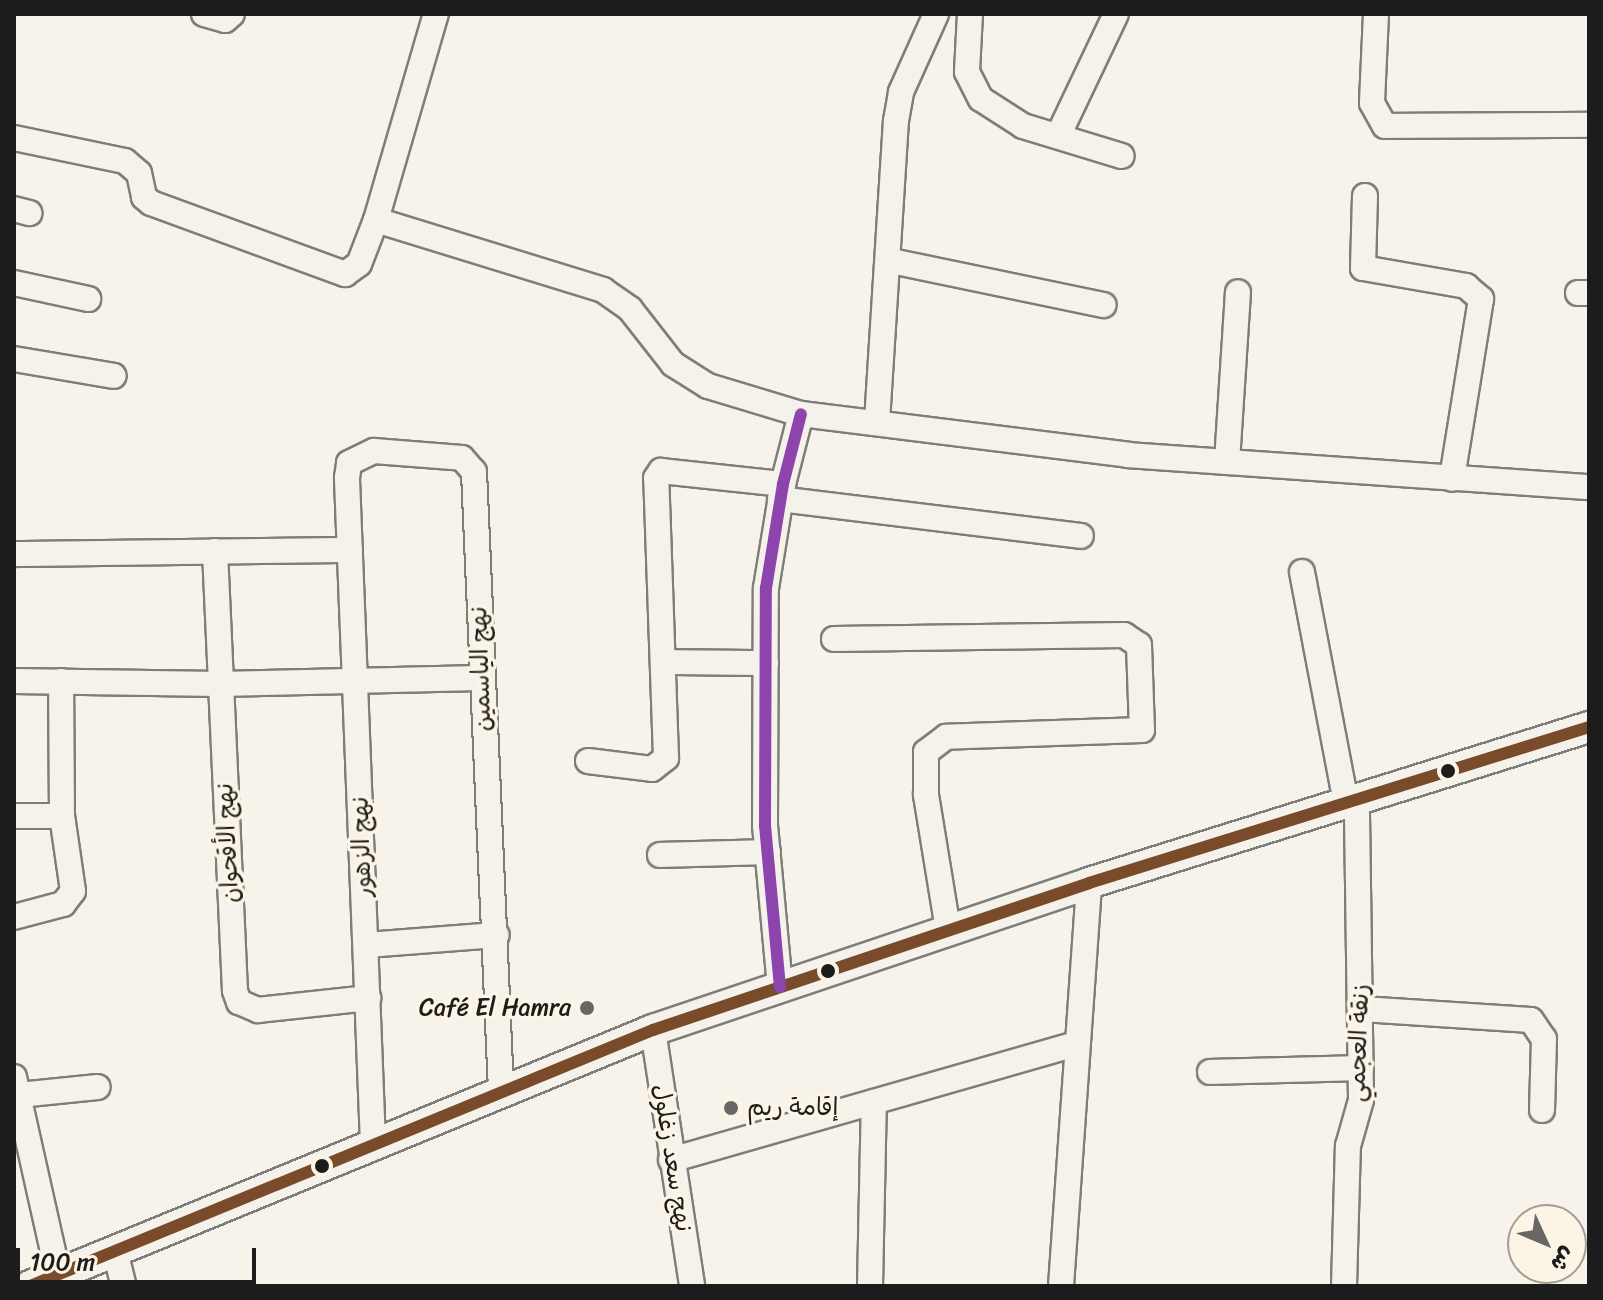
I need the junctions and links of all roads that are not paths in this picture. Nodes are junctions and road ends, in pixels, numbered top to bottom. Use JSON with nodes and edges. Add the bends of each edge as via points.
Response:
{"nodes":[{"id":1,"x":204,"y":14,"type":"edge"},
{"id":2,"x":232,"y":14,"type":"edge"},
{"id":3,"x":436,"y":14,"type":"edge"},
{"id":4,"x":936,"y":14,"type":"edge"},
{"id":5,"x":970,"y":14,"type":"edge"},
{"id":6,"x":1116,"y":14,"type":"edge"},
{"id":7,"x":1376,"y":14,"type":"edge"},
{"id":8,"x":1589,"y":125,"type":"edge"},
{"id":9,"x":1058,"y":136,"type":"junction"},
{"id":10,"x":14,"y":138,"type":"edge"},
{"id":11,"x":1122,"y":156,"type":"dead end"},
{"id":12,"x":1365,"y":196,"type":"dead end"},
{"id":13,"x":376,"y":220,"type":"junction"},
{"id":14,"x":891,"y":261,"type":"junction"},
{"id":15,"x":14,"y":283,"type":"edge"},
{"id":16,"x":1238,"y":292,"type":"dead end"},
{"id":17,"x":88,"y":299,"type":"dead end"},
{"id":18,"x":1104,"y":305,"type":"dead end"},
{"id":19,"x":14,"y":359,"type":"edge"},
{"id":20,"x":114,"y":376,"type":"dead end"},
{"id":21,"x":801,"y":414,"type":"junction"},
{"id":22,"x":877,"y":422,"type":"junction"},
{"id":23,"x":1227,"y":462,"type":"junction"},
{"id":24,"x":1452,"y":479,"type":"junction"},
{"id":25,"x":1589,"y":487,"type":"edge"},
{"id":26,"x":781,"y":492,"type":"junction"},
{"id":27,"x":1081,"y":536,"type":"dead end"},
{"id":28,"x":350,"y":550,"type":"junction"},
{"id":29,"x":215,"y":551,"type":"junction"},
{"id":30,"x":14,"y":554,"type":"edge"},
{"id":31,"x":1302,"y":572,"type":"dead end"},
{"id":32,"x":834,"y":639,"type":"dead end"},
{"id":33,"x":664,"y":662,"type":"junction"},
{"id":34,"x":766,"y":663,"type":"junction"},
{"id":35,"x":480,"y":678,"type":"junction"},
{"id":36,"x":356,"y":680,"type":"junction"},
{"id":37,"x":14,"y":681,"type":"edge"},
{"id":38,"x":61,"y":681,"type":"junction"},
{"id":39,"x":220,"y":684,"type":"junction"},
{"id":40,"x":1589,"y":727,"type":"edge"},
{"id":41,"x":588,"y":761,"type":"dead end"},
{"id":42,"x":1352,"y":800,"type":"junction"},
{"id":43,"x":14,"y":816,"type":"edge"},
{"id":44,"x":62,"y":816,"type":"junction"},
{"id":45,"x":768,"y":852,"type":"junction"},
{"id":46,"x":660,"y":855,"type":"dead end"},
{"id":47,"x":1089,"y":883,"type":"junction"},
{"id":48,"x":14,"y":917,"type":"edge"},
{"id":49,"x":948,"y":929,"type":"junction"},
{"id":50,"x":497,"y":935,"type":"junction"},
{"id":51,"x":366,"y":945,"type":"junction"},
{"id":52,"x":780,"y":987,"type":"junction"},
{"id":53,"x":368,"y":998,"type":"junction"},
{"id":54,"x":1362,"y":1009,"type":"junction"},
{"id":55,"x":653,"y":1030,"type":"junction"},
{"id":56,"x":1075,"y":1044,"type":"junction"},
{"id":57,"x":1361,"y":1068,"type":"junction"},
{"id":58,"x":1210,"y":1072,"type":"dead end"},
{"id":59,"x":16,"y":1086,"type":"edge"},
{"id":60,"x":98,"y":1087,"type":"dead end"},
{"id":61,"x":501,"y":1090,"type":"junction"},
{"id":62,"x":874,"y":1102,"type":"junction"},
{"id":63,"x":1542,"y":1110,"type":"dead end"},
{"id":64,"x":21,"y":1134,"type":"edge"},
{"id":65,"x":373,"y":1144,"type":"junction"},
{"id":66,"x":671,"y":1160,"type":"junction"},
{"id":67,"x":115,"y":1251,"type":"junction"},
{"id":68,"x":44,"y":1280,"type":"edge"},
{"id":69,"x":124,"y":1286,"type":"edge"},
{"id":70,"x":692,"y":1286,"type":"edge"},
{"id":71,"x":870,"y":1286,"type":"edge"},
{"id":72,"x":1061,"y":1286,"type":"edge"},
{"id":73,"x":1344,"y":1286,"type":"edge"}],
"edges":[{"from":1,"to":2,"type":"street","via":[[225,20]]},
{"from":3,"to":13,"type":"street"},
{"from":4,"to":14,"type":"street","via":[[901,92]]},
{"from":5,"to":9,"type":"street","via":[[967,72],[981,99],[1023,126]]},
{"from":6,"to":9,"type":"street"},
{"from":7,"to":8,"type":"street","via":[[1372,103],[1385,126]]},
{"from":9,"to":11,"type":"street"},
{"from":10,"to":13,"type":"street","via":[[125,161],[139,173],[144,197],[151,203],[345,274],[359,264]]},
{"from":12,"to":24,"type":"street","via":[[1363,268],[1466,286],[1481,299]]},
{"from":13,"to":21,"type":"street","via":[[603,290],[630,309],[673,364],[708,386]]},
{"from":14,"to":18,"type":"street"},
{"from":14,"to":22,"type":"street"},
{"from":15,"to":17,"type":"street"},
{"from":16,"to":23,"type":"street"},
{"from":19,"to":20,"type":"street"},
{"from":21,"to":22,"type":"street"},
{"from":21,"to":26,"type":"street"},
{"from":22,"to":23,"type":"street","via":[[1128,455]]},
{"from":23,"to":24,"type":"street"},
{"from":24,"to":25,"type":"street"},
{"from":26,"to":27,"type":"street"},
{"from":26,"to":33,"type":"street","via":[[661,471],[656,478]]},
{"from":26,"to":34,"type":"street","via":[[766,588]]},
{"from":28,"to":29,"type":"street"},
{"from":28,"to":35,"type":"street","name":"نهج الياسمين","via":[[347,478],[356,456],[388,452],[462,458],[470,464],[476,493]]},
{"from":28,"to":36,"type":"street","name":"نهج الزهور"},
{"from":29,"to":30,"type":"street"},
{"from":29,"to":39,"type":"street","name":"نهج الأقحوان"},
{"from":31,"to":42,"type":"street","name":"زنقة العجمي"},
{"from":32,"to":49,"type":"street","via":[[1124,635],[1139,645],[1142,730],[946,737],[926,752],[926,795]]},
{"from":33,"to":34,"type":"street"},
{"from":33,"to":41,"type":"street","via":[[663,762],[652,769]]},
{"from":34,"to":45,"type":"street"},
{"from":35,"to":36,"type":"street"},
{"from":35,"to":50,"type":"street","name":"نهج الياسمين"},
{"from":36,"to":39,"type":"street"},
{"from":36,"to":51,"type":"street","name":"نهج الزهور"},
{"from":37,"to":38,"type":"street"},
{"from":38,"to":39,"type":"street"},
{"from":38,"to":44,"type":"street"},
{"from":39,"to":53,"type":"street","name":"نهج الأقحوان","via":[[239,1002],[258,1010]]},
{"from":40,"to":42,"type":"main road"},
{"from":42,"to":47,"type":"main road"},
{"from":42,"to":54,"type":"street","name":"زنقة العجمي"},
{"from":43,"to":44,"type":"street"},
{"from":44,"to":48,"type":"street","via":[[70,898]]},
{"from":45,"to":46,"type":"street"},
{"from":45,"to":52,"type":"street"},
{"from":47,"to":49,"type":"main road"},
{"from":47,"to":56,"type":"street"},
{"from":49,"to":52,"type":"main road"},
{"from":50,"to":51,"type":"street"},
{"from":50,"to":61,"type":"street","name":"نهج الياسمين"},
{"from":51,"to":53,"type":"street","name":"نهج الزهور"},
{"from":52,"to":55,"type":"main road"},
{"from":53,"to":65,"type":"street","name":"نهج الزهور"},
{"from":54,"to":57,"type":"street","name":"زنقة العجمي"},
{"from":54,"to":63,"type":"street","via":[[1531,1020],[1544,1039]]},
{"from":55,"to":61,"type":"main road"},
{"from":55,"to":66,"type":"street","name":"نهج سعد زغلول"},
{"from":56,"to":62,"type":"street"},
{"from":56,"to":72,"type":"street"},
{"from":57,"to":58,"type":"street"},
{"from":57,"to":73,"type":"street","name":"زنقة العجمي","via":[[1361,1100],[1348,1146]]},
{"from":59,"to":60,"type":"street"},
{"from":59,"to":64,"type":"street"},
{"from":61,"to":65,"type":"main road"},
{"from":62,"to":66,"type":"street"},
{"from":62,"to":71,"type":"street"},
{"from":64,"to":68,"type":"street"},
{"from":65,"to":67,"type":"main road"},
{"from":66,"to":70,"type":"street","name":"نهج سعد زغلول"},
{"from":67,"to":68,"type":"main road"},
{"from":67,"to":69,"type":"street"}]}
